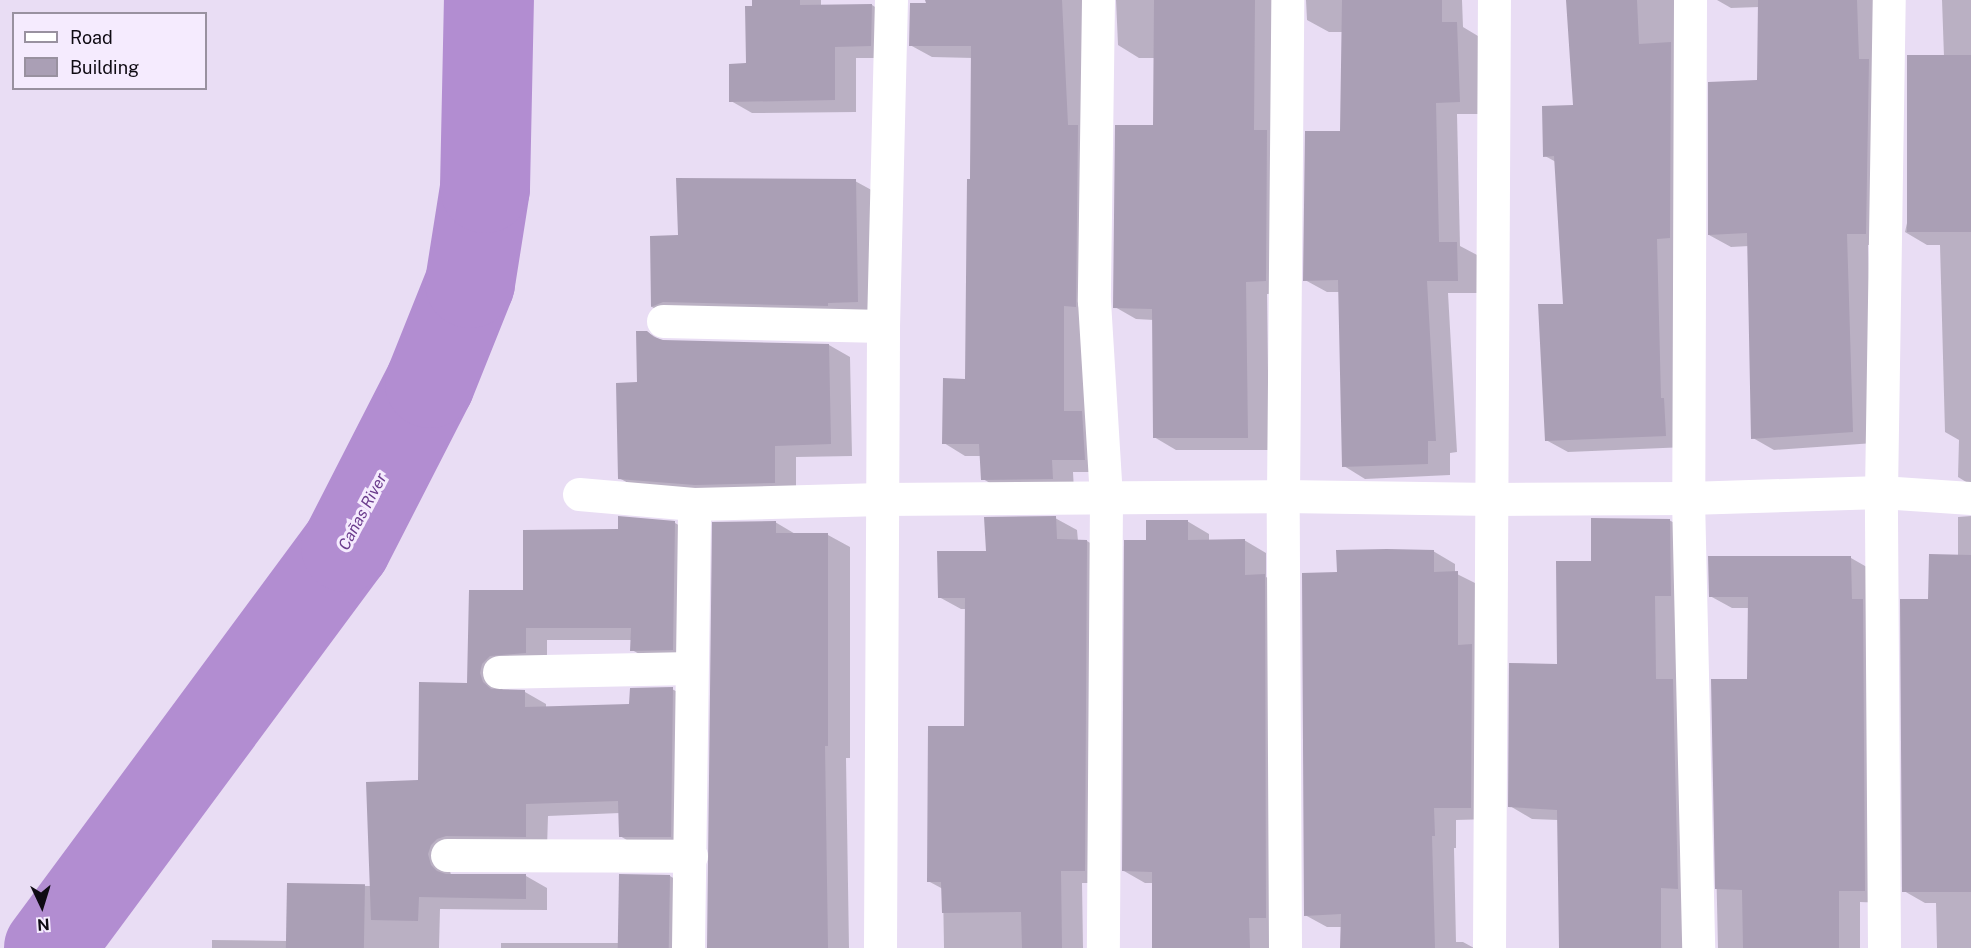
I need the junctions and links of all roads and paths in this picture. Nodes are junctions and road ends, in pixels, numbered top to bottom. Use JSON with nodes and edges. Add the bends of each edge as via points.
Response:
{"nodes":[{"id":1,"x":891,"y":0,"type":"edge"},
{"id":2,"x":1098,"y":0,"type":"edge"},
{"id":3,"x":1287,"y":0,"type":"edge"},
{"id":4,"x":1494,"y":0,"type":"edge"},
{"id":5,"x":1690,"y":0,"type":"edge"},
{"id":6,"x":1889,"y":0,"type":"edge"},
{"id":7,"x":663,"y":321,"type":"dead end"},
{"id":8,"x":883,"y":326,"type":"junction"},
{"id":9,"x":1881,"y":492,"type":"junction"},
{"id":10,"x":579,"y":494,"type":"dead end"},
{"id":11,"x":1283,"y":496,"type":"junction"},
{"id":12,"x":1106,"y":498,"type":"junction"},
{"id":13,"x":1689,"y":498,"type":"junction"},
{"id":14,"x":1971,"y":498,"type":"edge"},
{"id":15,"x":882,"y":499,"type":"junction"},
{"id":16,"x":1493,"y":499,"type":"junction"},
{"id":17,"x":694,"y":504,"type":"junction"},
{"id":18,"x":691,"y":668,"type":"junction"},
{"id":19,"x":499,"y":672,"type":"dead end"},
{"id":20,"x":447,"y":855,"type":"dead end"},
{"id":21,"x":691,"y":856,"type":"junction"},
{"id":22,"x":688,"y":948,"type":"edge"},
{"id":23,"x":880,"y":948,"type":"edge"},
{"id":24,"x":1103,"y":948,"type":"edge"},
{"id":25,"x":1285,"y":948,"type":"edge"},
{"id":26,"x":1489,"y":948,"type":"edge"},
{"id":27,"x":1698,"y":948,"type":"edge"},
{"id":28,"x":1884,"y":948,"type":"edge"}],
"edges":[{"from":1,"to":8,"type":"street"},
{"from":2,"to":12,"type":"street","via":[[1094,301]]},
{"from":3,"to":11,"type":"street"},
{"from":4,"to":16,"type":"street"},
{"from":5,"to":13,"type":"street"},
{"from":6,"to":9,"type":"street"},
{"from":7,"to":8,"type":"street"},
{"from":8,"to":15,"type":"street"},
{"from":9,"to":13,"type":"street"},
{"from":9,"to":14,"type":"street"},
{"from":9,"to":28,"type":"street"},
{"from":10,"to":17,"type":"street"},
{"from":11,"to":12,"type":"street"},
{"from":11,"to":16,"type":"street"},
{"from":11,"to":25,"type":"street"},
{"from":12,"to":15,"type":"street"},
{"from":12,"to":24,"type":"street"},
{"from":13,"to":16,"type":"street"},
{"from":13,"to":27,"type":"street"},
{"from":15,"to":17,"type":"street"},
{"from":15,"to":23,"type":"street"},
{"from":16,"to":26,"type":"street"},
{"from":17,"to":18,"type":"street"},
{"from":18,"to":19,"type":"street"},
{"from":18,"to":21,"type":"street"},
{"from":20,"to":21,"type":"street"},
{"from":21,"to":22,"type":"street"}]}
